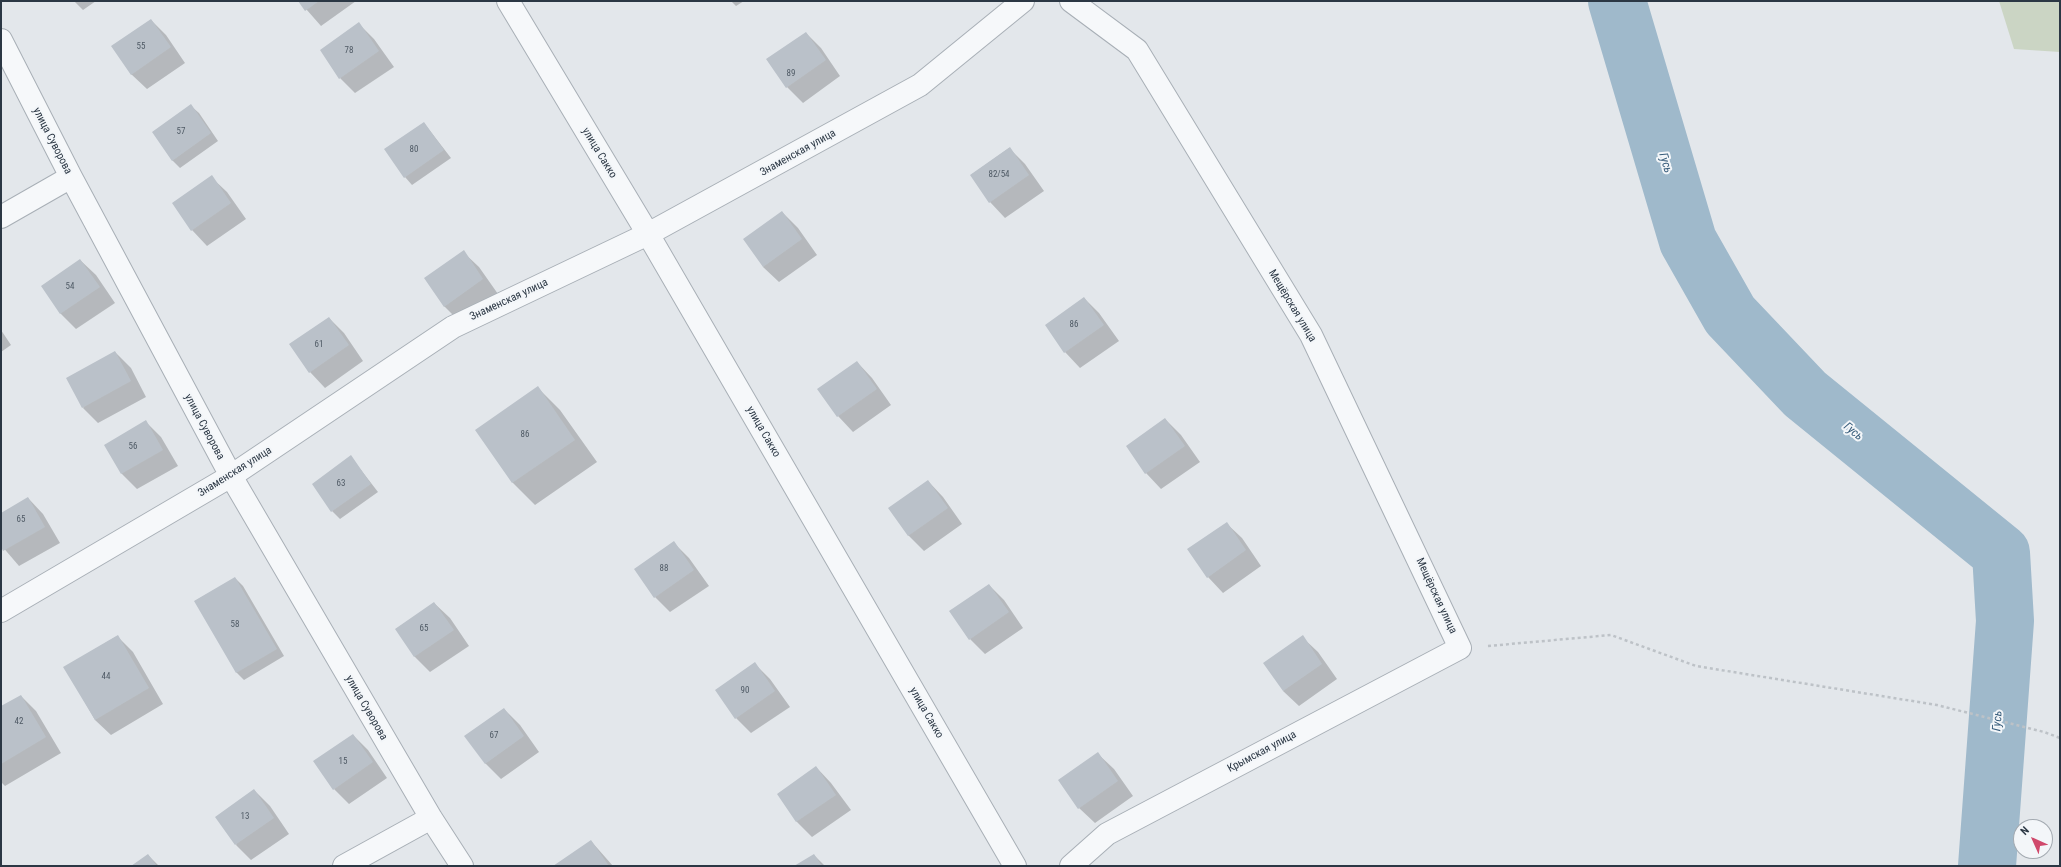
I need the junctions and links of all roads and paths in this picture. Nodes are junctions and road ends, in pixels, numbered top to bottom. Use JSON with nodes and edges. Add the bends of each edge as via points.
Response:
{"nodes":[{"id":1,"x":508,"y":1,"type":"edge"},
{"id":2,"x":1023,"y":1,"type":"edge"},
{"id":3,"x":1071,"y":1,"type":"edge"},
{"id":4,"x":1,"y":40,"type":"edge"},
{"id":5,"x":71,"y":178,"type":"junction"},
{"id":6,"x":1,"y":217,"type":"edge"},
{"id":7,"x":648,"y":234,"type":"junction"},
{"id":8,"x":231,"y":476,"type":"junction"},
{"id":9,"x":1,"y":611,"type":"edge"},
{"id":10,"x":1460,"y":648,"type":"junction"},
{"id":11,"x":2060,"y":738,"type":"edge"},
{"id":12,"x":431,"y":818,"type":"junction"},
{"id":13,"x":344,"y":866,"type":"edge"},
{"id":14,"x":462,"y":866,"type":"edge"},
{"id":15,"x":1015,"y":866,"type":"edge"},
{"id":16,"x":1071,"y":866,"type":"edge"}],
"edges":[{"from":1,"to":7,"type":"street","name":"улица Сакко"},
{"from":2,"to":7,"type":"street","name":"Знаменская улица","via":[[920,85]]},
{"from":3,"to":10,"type":"street","name":"Мещёрская улица","via":[[1137,50],[1311,335]]},
{"from":4,"to":5,"type":"street","name":"улица Суворова"},
{"from":5,"to":6,"type":"street"},
{"from":5,"to":8,"type":"street","name":"улица Суворова"},
{"from":7,"to":8,"type":"street","name":"Знаменская улица","via":[[453,327]]},
{"from":7,"to":15,"type":"street","name":"улица Сакко"},
{"from":8,"to":9,"type":"street","name":"Знаменская улица"},
{"from":8,"to":12,"type":"street","name":"улица Суворова"},
{"from":10,"to":11,"type":"path","via":[[1611,636],[1696,666],[1937,705]]},
{"from":10,"to":16,"type":"street","name":"Крымская улица","via":[[1107,834]]},
{"from":12,"to":13,"type":"street"},
{"from":12,"to":14,"type":"street","name":"улица Суворова"}]}
